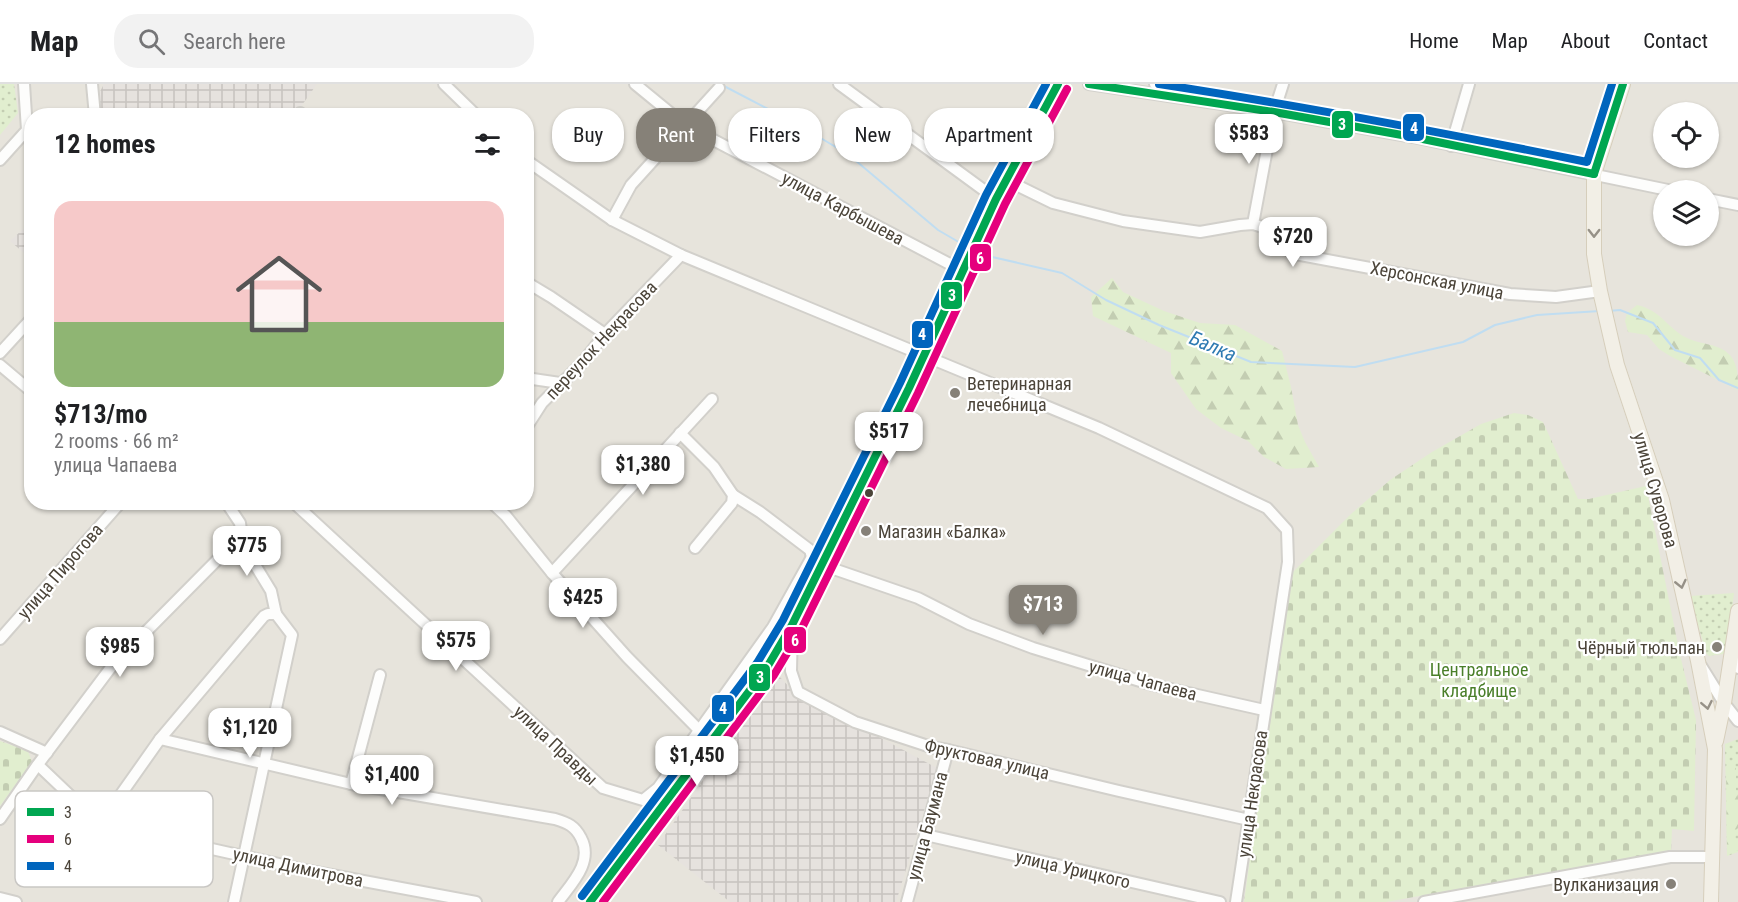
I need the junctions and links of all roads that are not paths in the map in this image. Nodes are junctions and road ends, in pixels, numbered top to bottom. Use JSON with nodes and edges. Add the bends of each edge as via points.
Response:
{"nodes":[{"id":1,"x":24,"y":84,"type":"edge"},
{"id":2,"x":92,"y":84,"type":"edge"},
{"id":3,"x":444,"y":84,"type":"edge"},
{"id":4,"x":635,"y":84,"type":"edge"},
{"id":5,"x":839,"y":84,"type":"edge"},
{"id":6,"x":1058,"y":84,"type":"edge"},
{"id":7,"x":1089,"y":84,"type":"edge"},
{"id":8,"x":1155,"y":84,"type":"edge"},
{"id":9,"x":1283,"y":84,"type":"edge"},
{"id":10,"x":1469,"y":84,"type":"edge"},
{"id":11,"x":1623,"y":84,"type":"edge"},
{"id":12,"x":719,"y":88,"type":"dead end"},
{"id":13,"x":1169,"y":97,"type":"junction"},
{"id":14,"x":26,"y":108,"type":"edge"},
{"id":15,"x":94,"y":108,"type":"edge"},
{"id":16,"x":469,"y":108,"type":"edge"},
{"id":17,"x":664,"y":108,"type":"edge"},
{"id":18,"x":701,"y":108,"type":"edge"},
{"id":19,"x":1274,"y":112,"type":"junction"},
{"id":20,"x":24,"y":133,"type":"edge"},
{"id":21,"x":716,"y":141,"type":"edge"},
{"id":22,"x":1451,"y":146,"type":"junction"},
{"id":23,"x":0,"y":159,"type":"edge"},
{"id":24,"x":652,"y":162,"type":"edge"},
{"id":25,"x":534,"y":166,"type":"edge"},
{"id":26,"x":1594,"y":174,"type":"junction"},
{"id":27,"x":1006,"y":180,"type":"junction"},
{"id":28,"x":1653,"y":187,"type":"edge"},
{"id":29,"x":996,"y":199,"type":"junction"},
{"id":30,"x":1719,"y":201,"type":"edge"},
{"id":31,"x":1738,"y":205,"type":"edge"},
{"id":32,"x":612,"y":220,"type":"junction"},
{"id":33,"x":1252,"y":224,"type":"junction"},
{"id":34,"x":681,"y":255,"type":"junction"},
{"id":35,"x":963,"y":271,"type":"junction"},
{"id":36,"x":534,"y":287,"type":"edge"},
{"id":37,"x":1600,"y":291,"type":"junction"},
{"id":38,"x":24,"y":327,"type":"edge"},
{"id":39,"x":605,"y":334,"type":"junction"},
{"id":40,"x":0,"y":353,"type":"edge"},
{"id":41,"x":922,"y":356,"type":"junction"},
{"id":42,"x":0,"y":365,"type":"edge"},
{"id":43,"x":534,"y":379,"type":"edge"},
{"id":44,"x":560,"y":383,"type":"junction"},
{"id":45,"x":24,"y":385,"type":"edge"},
{"id":46,"x":712,"y":399,"type":"dead end"},
{"id":47,"x":534,"y":416,"type":"edge"},
{"id":48,"x":680,"y":433,"type":"junction"},
{"id":49,"x":733,"y":495,"type":"junction"},
{"id":50,"x":114,"y":510,"type":"edge"},
{"id":51,"x":231,"y":510,"type":"edge"},
{"id":52,"x":302,"y":510,"type":"edge"},
{"id":53,"x":500,"y":510,"type":"edge"},
{"id":54,"x":507,"y":510,"type":"edge"},
{"id":55,"x":506,"y":516,"type":"junction"},
{"id":56,"x":242,"y":537,"type":"junction"},
{"id":57,"x":695,"y":548,"type":"dead end"},
{"id":58,"x":817,"y":561,"type":"junction"},
{"id":59,"x":552,"y":573,"type":"junction"},
{"id":60,"x":1738,"y":611,"type":"edge"},
{"id":61,"x":276,"y":614,"type":"junction"},
{"id":62,"x":1738,"y":618,"type":"edge"},
{"id":63,"x":792,"y":625,"type":"junction"},
{"id":64,"x":0,"y":639,"type":"edge"},
{"id":65,"x":1698,"y":661,"type":"junction"},
{"id":66,"x":1738,"y":668,"type":"edge"},
{"id":67,"x":380,"y":675,"type":"dead end"},
{"id":68,"x":1724,"y":703,"type":"junction"},
{"id":69,"x":1264,"y":710,"type":"junction"},
{"id":70,"x":1738,"y":721,"type":"edge"},
{"id":71,"x":699,"y":730,"type":"junction"},
{"id":72,"x":0,"y":732,"type":"edge"},
{"id":73,"x":160,"y":739,"type":"junction"},
{"id":74,"x":1715,"y":749,"type":"junction"},
{"id":75,"x":948,"y":750,"type":"junction"},
{"id":76,"x":47,"y":753,"type":"junction"},
{"id":77,"x":264,"y":764,"type":"junction"},
{"id":78,"x":38,"y":765,"type":"junction"},
{"id":79,"x":351,"y":784,"type":"junction"},
{"id":80,"x":20,"y":791,"type":"edge"},
{"id":81,"x":65,"y":791,"type":"edge"},
{"id":82,"x":123,"y":791,"type":"edge"},
{"id":83,"x":15,"y":798,"type":"edge"},
{"id":84,"x":0,"y":819,"type":"edge"},
{"id":85,"x":1249,"y":820,"type":"junction"},
{"id":86,"x":926,"y":835,"type":"junction"},
{"id":87,"x":213,"y":849,"type":"edge"},
{"id":88,"x":244,"y":856,"type":"junction"},
{"id":89,"x":1712,"y":856,"type":"junction"},
{"id":90,"x":0,"y":898,"type":"edge"},
{"id":91,"x":16,"y":902,"type":"edge"},
{"id":92,"x":234,"y":902,"type":"edge"},
{"id":93,"x":476,"y":902,"type":"edge"},
{"id":94,"x":558,"y":902,"type":"edge"},
{"id":95,"x":590,"y":902,"type":"edge"},
{"id":96,"x":907,"y":902,"type":"edge"},
{"id":97,"x":1220,"y":902,"type":"edge"},
{"id":98,"x":1236,"y":902,"type":"edge"},
{"id":99,"x":1424,"y":902,"type":"edge"},
{"id":100,"x":1711,"y":902,"type":"edge"}],
"edges":[{"from":1,"to":14,"type":"street"},
{"from":2,"to":15,"type":"street"},
{"from":3,"to":16,"type":"street"},
{"from":4,"to":17,"type":"street","name":"улица Карбышева"},
{"from":5,"to":29,"type":"street"},
{"from":6,"to":27,"type":"main road"},
{"from":7,"to":13,"type":"street"},
{"from":8,"to":13,"type":"street"},
{"from":9,"to":19,"type":"street"},
{"from":10,"to":22,"type":"street"},
{"from":11,"to":26,"type":"main road","name":"улица Суворова"},
{"from":12,"to":18,"type":"street"},
{"from":13,"to":19,"type":"street"},
{"from":19,"to":22,"type":"street"},
{"from":19,"to":33,"type":"street"},
{"from":20,"to":23,"type":"street"},
{"from":21,"to":35,"type":"street","name":"улица Карбышева"},
{"from":22,"to":26,"type":"street"},
{"from":24,"to":32,"type":"street","via":[[632,185]]},
{"from":25,"to":32,"type":"street","name":"улица Некрасова"},
{"from":26,"to":28,"type":"street"},
{"from":26,"to":37,"type":"main road","name":"улица Суворова","one_way":true,"via":[[1594,254]]},
{"from":27,"to":29,"type":"main road"},
{"from":27,"to":33,"type":"street","via":[[1053,203],[1123,221],[1200,232]]},
{"from":29,"to":35,"type":"main road"},
{"from":30,"to":31,"type":"street"},
{"from":32,"to":34,"type":"street","name":"улица Некрасова"},
{"from":33,"to":37,"type":"street","name":"Херсонская улица","via":[[1271,231],[1295,254],[1510,294],[1556,297]]},
{"from":34,"to":39,"type":"street","name":"переулок Некрасова"},
{"from":34,"to":41,"type":"street","name":"улица Некрасова"},
{"from":35,"to":41,"type":"main road"},
{"from":36,"to":39,"type":"street"},
{"from":37,"to":65,"type":"main road","name":"улица Суворова","one_way":true,"via":[[1617,365],[1662,501]]},
{"from":38,"to":40,"type":"street"},
{"from":39,"to":44,"type":"street","name":"переулок Некрасова"},
{"from":41,"to":58,"type":"main road","via":[[909,388]]},
{"from":41,"to":69,"type":"street","name":"улица Некрасова","via":[[1099,428],[1267,508],[1287,530],[1288,562]]},
{"from":42,"to":45,"type":"street"},
{"from":43,"to":44,"type":"street"},
{"from":44,"to":47,"type":"street","name":"переулок Некрасова"},
{"from":46,"to":48,"type":"street"},
{"from":48,"to":49,"type":"street","via":[[714,467]]},
{"from":48,"to":59,"type":"street"},
{"from":49,"to":57,"type":"street","via":[[732,503]]},
{"from":49,"to":58,"type":"street","via":[[810,550]]},
{"from":50,"to":64,"type":"street","name":"улица Пирогова"},
{"from":51,"to":56,"type":"street","via":[[240,523]]},
{"from":52,"to":71,"type":"street","name":"улица Правды","via":[[603,788],[643,800],[658,788]]},
{"from":53,"to":55,"type":"street"},
{"from":54,"to":55,"type":"street"},
{"from":55,"to":59,"type":"street"},
{"from":56,"to":61,"type":"street","via":[[271,591]]},
{"from":56,"to":76,"type":"street","via":[[112,666]]},
{"from":58,"to":63,"type":"main road"},
{"from":58,"to":69,"type":"street","name":"улица Чапаева","via":[[918,598],[969,624],[1034,648],[1153,685]]},
{"from":58,"to":71,"type":"street"},
{"from":59,"to":71,"type":"street"},
{"from":60,"to":68,"type":"main road"},
{"from":61,"to":73,"type":"street","via":[[264,616]]},
{"from":61,"to":77,"type":"street","via":[[292,635]]},
{"from":62,"to":66,"type":"street"},
{"from":63,"to":75,"type":"street","name":"Фруктовая улица","via":[[791,671],[798,692],[855,722]]},
{"from":63,"to":95,"type":"main road","via":[[766,669]]},
{"from":65,"to":68,"type":"street"},
{"from":65,"to":74,"type":"main road","name":"улица Суворова","one_way":true},
{"from":67,"to":79,"type":"street"},
{"from":68,"to":70,"type":"street"},
{"from":68,"to":74,"type":"main road"},
{"from":69,"to":85,"type":"street","name":"улица Некрасова"},
{"from":72,"to":76,"type":"street"},
{"from":73,"to":77,"type":"street"},
{"from":73,"to":82,"type":"street"},
{"from":74,"to":89,"type":"main road","name":"улица Суворова"},
{"from":75,"to":85,"type":"street","name":"Фруктовая улица"},
{"from":75,"to":86,"type":"street","name":"улица Баумана"},
{"from":76,"to":78,"type":"street"},
{"from":77,"to":79,"type":"street"},
{"from":77,"to":88,"type":"street"},
{"from":78,"to":80,"type":"street"},
{"from":78,"to":81,"type":"street"},
{"from":79,"to":94,"type":"street","via":[[570,824],[583,841],[585,860]]},
{"from":83,"to":84,"type":"street"},
{"from":85,"to":98,"type":"street","name":"улица Некрасова"},
{"from":86,"to":96,"type":"street","name":"улица Баумана"},
{"from":86,"to":97,"type":"street","name":"улица Урицкого"},
{"from":87,"to":88,"type":"street","name":"улица Димитрова"},
{"from":88,"to":92,"type":"street"},
{"from":88,"to":93,"type":"street","name":"улица Димитрова"},
{"from":89,"to":99,"type":"street","via":[[1670,857]]},
{"from":89,"to":100,"type":"main road","name":"улица Суворова"},
{"from":90,"to":91,"type":"street"}]}
